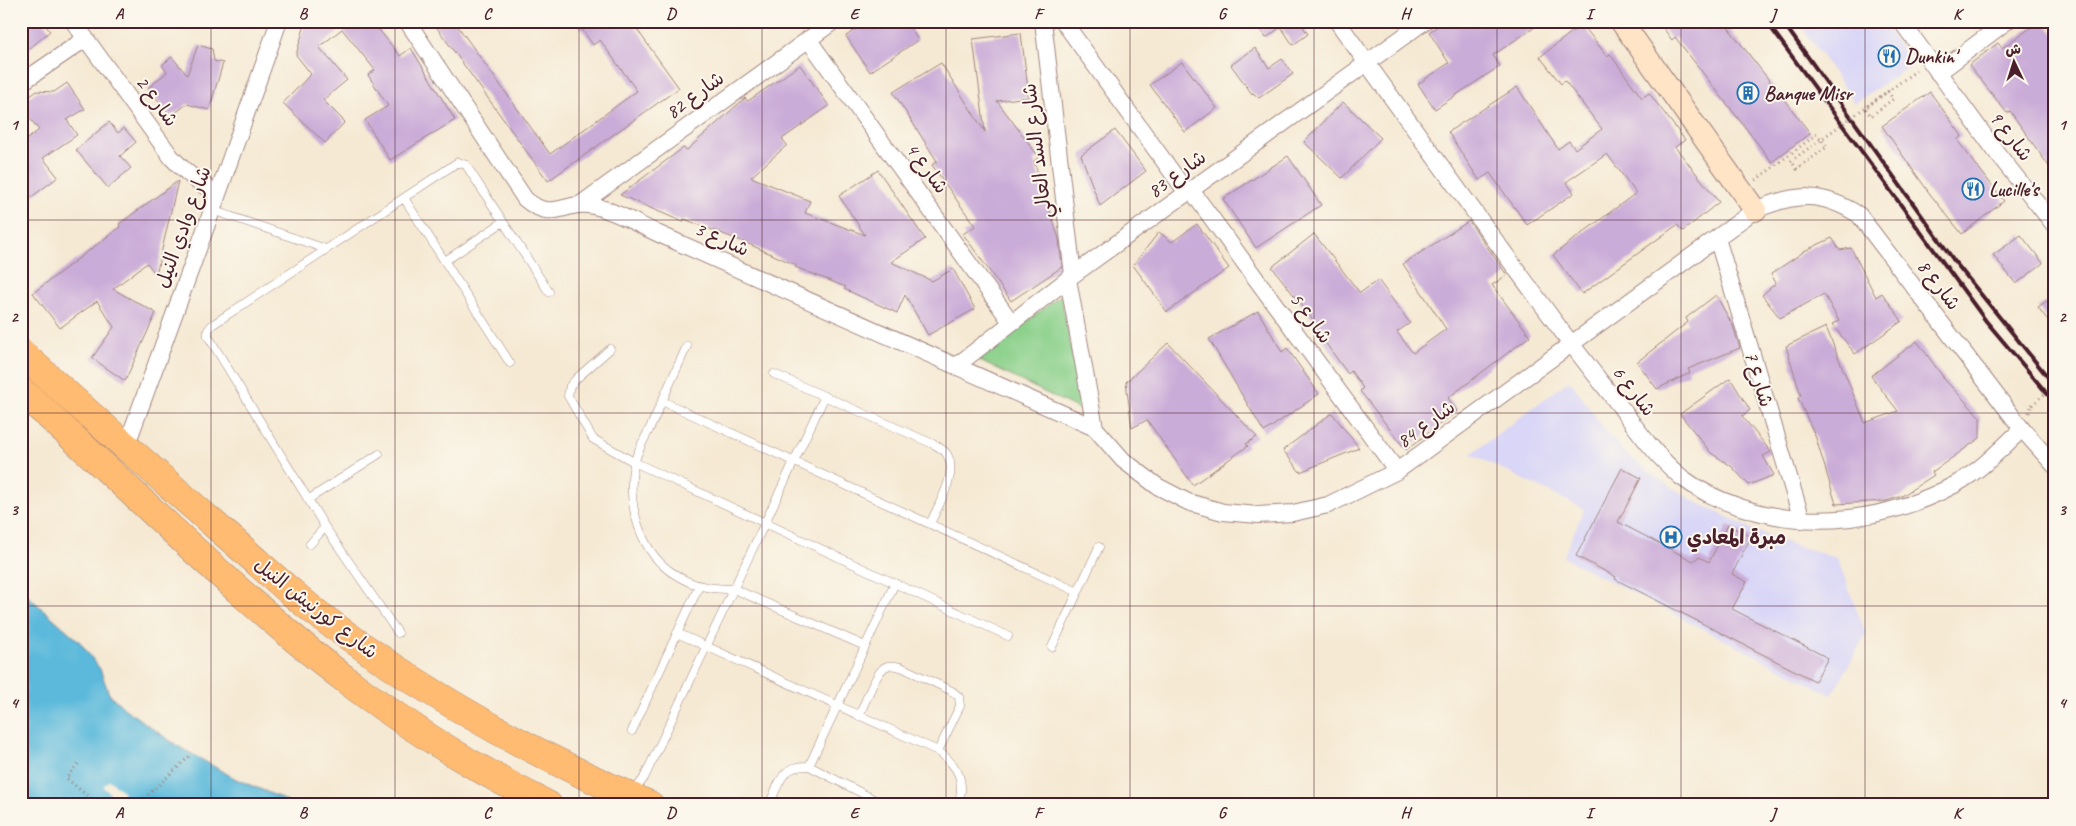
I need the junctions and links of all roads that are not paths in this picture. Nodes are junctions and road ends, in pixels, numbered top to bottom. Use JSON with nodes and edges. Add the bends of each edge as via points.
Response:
{"nodes":[{"id":1,"x":73,"y":21,"type":"edge"},
{"id":2,"x":279,"y":21,"type":"edge"},
{"id":3,"x":407,"y":21,"type":"edge"},
{"id":4,"x":834,"y":21,"type":"edge"},
{"id":5,"x":1043,"y":21,"type":"edge"},
{"id":6,"x":1063,"y":21,"type":"edge"},
{"id":7,"x":1337,"y":21,"type":"edge"},
{"id":8,"x":1425,"y":21,"type":"edge"},
{"id":9,"x":1621,"y":21,"type":"edge"},
{"id":10,"x":1900,"y":21,"type":"edge"},
{"id":11,"x":2007,"y":21,"type":"edge"},
{"id":12,"x":86,"y":39,"type":"junction"},
{"id":13,"x":808,"y":39,"type":"junction"},
{"id":14,"x":1367,"y":64,"type":"junction"},
{"id":15,"x":1934,"y":67,"type":"junction"},
{"id":16,"x":21,"y":83,"type":"edge"},
{"id":17,"x":1189,"y":191,"type":"junction"},
{"id":18,"x":218,"y":194,"type":"junction"},
{"id":19,"x":404,"y":198,"type":"junction"},
{"id":20,"x":581,"y":204,"type":"junction"},
{"id":21,"x":212,"y":210,"type":"junction"},
{"id":22,"x":1755,"y":210,"type":"junction"},
{"id":23,"x":503,"y":222,"type":"junction"},
{"id":24,"x":2055,"y":226,"type":"edge"},
{"id":25,"x":1717,"y":238,"type":"junction"},
{"id":26,"x":326,"y":249,"type":"junction"},
{"id":27,"x":445,"y":261,"type":"junction"},
{"id":28,"x":1071,"y":277,"type":"junction"},
{"id":29,"x":549,"y":292,"type":"dead end"},
{"id":30,"x":1011,"y":322,"type":"junction"},
{"id":31,"x":1571,"y":344,"type":"junction"},
{"id":32,"x":687,"y":346,"type":"dead end"},
{"id":33,"x":610,"y":349,"type":"dead end"},
{"id":34,"x":21,"y":352,"type":"edge"},
{"id":35,"x":510,"y":363,"type":"dead end"},
{"id":36,"x":956,"y":366,"type":"junction"},
{"id":37,"x":774,"y":374,"type":"dead end"},
{"id":38,"x":21,"y":391,"type":"edge"},
{"id":39,"x":825,"y":396,"type":"junction"},
{"id":40,"x":662,"y":401,"type":"junction"},
{"id":41,"x":1095,"y":428,"type":"junction"},
{"id":42,"x":2022,"y":430,"type":"junction"},
{"id":43,"x":126,"y":447,"type":"junction"},
{"id":44,"x":379,"y":454,"type":"dead end"},
{"id":45,"x":634,"y":462,"type":"junction"},
{"id":46,"x":794,"y":462,"type":"junction"},
{"id":47,"x":2055,"y":466,"type":"edge"},
{"id":48,"x":1397,"y":471,"type":"junction"},
{"id":49,"x":309,"y":499,"type":"junction"},
{"id":50,"x":1802,"y":520,"type":"junction"},
{"id":51,"x":765,"y":523,"type":"junction"},
{"id":52,"x":930,"y":524,"type":"junction"},
{"id":53,"x":325,"y":526,"type":"junction"},
{"id":54,"x":310,"y":544,"type":"dead end"},
{"id":55,"x":1099,"y":547,"type":"dead end"},
{"id":56,"x":895,"y":583,"type":"junction"},
{"id":57,"x":699,"y":586,"type":"junction"},
{"id":58,"x":734,"y":589,"type":"junction"},
{"id":59,"x":1078,"y":592,"type":"junction"},
{"id":60,"x":398,"y":632,"type":"dead end"},
{"id":61,"x":677,"y":633,"type":"junction"},
{"id":62,"x":1008,"y":636,"type":"dead end"},
{"id":63,"x":707,"y":646,"type":"junction"},
{"id":64,"x":866,"y":646,"type":"junction"},
{"id":65,"x":1052,"y":648,"type":"dead end"},
{"id":66,"x":837,"y":706,"type":"junction"},
{"id":67,"x":859,"y":716,"type":"junction"},
{"id":68,"x":632,"y":731,"type":"dead end"},
{"id":69,"x":938,"y":752,"type":"junction"},
{"id":70,"x":809,"y":766,"type":"junction"},
{"id":71,"x":641,"y":801,"type":"edge"},
{"id":72,"x":770,"y":803,"type":"dead end"},
{"id":73,"x":548,"y":805,"type":"edge"},
{"id":74,"x":885,"y":805,"type":"edge"},
{"id":75,"x":958,"y":805,"type":"edge"}],
"edges":[{"from":1,"to":12,"type":"street","name":"شارع 2"},
{"from":2,"to":18,"type":"street","name":"شارع وادي النيل"},
{"from":3,"to":20,"type":"street","via":[[525,199],[545,211]]},
{"from":4,"to":13,"type":"street","name":"شارع 82"},
{"from":5,"to":28,"type":"street","name":"شارع السد العالي"},
{"from":6,"to":17,"type":"street","name":"شارع 5"},
{"from":7,"to":14,"type":"street","name":"شارع 6"},
{"from":8,"to":14,"type":"street","name":"شارع 83"},
{"from":9,"to":22,"type":"street"},
{"from":10,"to":15,"type":"street","name":"شارع 9"},
{"from":11,"to":15,"type":"street"},
{"from":12,"to":16,"type":"street"},
{"from":12,"to":18,"type":"street","name":"شارع 2","via":[[172,158],[190,177]]},
{"from":13,"to":20,"type":"street","name":"شارع 82"},
{"from":13,"to":30,"type":"street","name":"شارع 4"},
{"from":14,"to":17,"type":"street","name":"شارع 83"},
{"from":14,"to":31,"type":"street","name":"شارع 6"},
{"from":15,"to":24,"type":"street","name":"شارع 9"},
{"from":17,"to":28,"type":"street","name":"شارع 83"},
{"from":17,"to":48,"type":"street","name":"شارع 5"},
{"from":18,"to":21,"type":"street","name":"شارع وادي النيل"},
{"from":19,"to":23,"type":"lane","via":[[462,162]]},
{"from":19,"to":26,"type":"lane"},
{"from":19,"to":27,"type":"lane"},
{"from":20,"to":36,"type":"street","name":"شارع 3","via":[[618,216]]},
{"from":21,"to":26,"type":"lane"},
{"from":21,"to":43,"type":"street","name":"شارع وادي النيل"},
{"from":22,"to":25,"type":"street","name":"شارع 84"},
{"from":22,"to":42,"type":"street","name":"شارع 8","via":[[1797,196],[1819,197],[1841,203],[1859,215]]},
{"from":23,"to":27,"type":"lane"},
{"from":23,"to":29,"type":"lane"},
{"from":25,"to":31,"type":"street","name":"شارع 84"},
{"from":25,"to":50,"type":"street","name":"شارع 7"},
{"from":26,"to":49,"type":"lane","via":[[208,330],[208,336]]},
{"from":27,"to":35,"type":"lane"},
{"from":28,"to":30,"type":"street","name":"شارع 83"},
{"from":28,"to":41,"type":"street","name":"شارع السد العالي"},
{"from":30,"to":36,"type":"street","name":"شارع 83"},
{"from":31,"to":48,"type":"street","name":"شارع 84"},
{"from":31,"to":50,"type":"street","name":"شارع 6","via":[[1650,447],[1682,478],[1720,500],[1762,514]]},
{"from":32,"to":40,"type":"lane"},
{"from":33,"to":45,"type":"lane","via":[[576,378],[568,396],[593,439]]},
{"from":34,"to":43,"type":"highway","name":"شارع كورنيش النيل"},
{"from":36,"to":41,"type":"street","name":"شارع 3"},
{"from":37,"to":39,"type":"lane"},
{"from":38,"to":73,"type":"highway","name":"شارع كورنيش النيل","via":[[258,608],[357,688],[449,751]]},
{"from":39,"to":46,"type":"lane"},
{"from":39,"to":52,"type":"lane","via":[[946,452],[951,467]]},
{"from":40,"to":45,"type":"lane"},
{"from":40,"to":46,"type":"lane"},
{"from":41,"to":48,"type":"street","name":"شارع 84","via":[[1123,460],[1157,486],[1188,502],[1222,512],[1258,516],[1328,505]]},
{"from":42,"to":47,"type":"street","name":"شارع 8"},
{"from":42,"to":50,"type":"street","name":"شارع 6","via":[[1992,459],[1958,483],[1920,501],[1850,518]]},
{"from":43,"to":71,"type":"highway","name":"شارع كورنيش النيل","via":[[316,613],[363,648],[512,740]]},
{"from":44,"to":49,"type":"lane"},
{"from":45,"to":51,"type":"lane"},
{"from":45,"to":57,"type":"lane","via":[[631,485],[642,535],[656,558],[675,575]]},
{"from":46,"to":51,"type":"lane"},
{"from":46,"to":52,"type":"lane"},
{"from":49,"to":53,"type":"lane"},
{"from":51,"to":56,"type":"lane"},
{"from":51,"to":58,"type":"lane"},
{"from":52,"to":59,"type":"lane"},
{"from":53,"to":54,"type":"lane"},
{"from":53,"to":60,"type":"lane"},
{"from":55,"to":59,"type":"lane"},
{"from":56,"to":62,"type":"lane"},
{"from":56,"to":64,"type":"lane"},
{"from":57,"to":58,"type":"lane"},
{"from":57,"to":61,"type":"lane"},
{"from":58,"to":63,"type":"lane"},
{"from":58,"to":64,"type":"lane"},
{"from":59,"to":65,"type":"lane"},
{"from":61,"to":63,"type":"lane"},
{"from":61,"to":68,"type":"lane"},
{"from":63,"to":66,"type":"lane"},
{"from":63,"to":71,"type":"lane","via":[[644,778]]},
{"from":64,"to":66,"type":"lane"},
{"from":66,"to":67,"type":"lane"},
{"from":66,"to":70,"type":"lane"},
{"from":67,"to":69,"type":"lane"},
{"from":67,"to":69,"type":"lane","via":[[878,674],[892,665],[901,667],[959,697],[960,706]]},
{"from":69,"to":75,"type":"lane","via":[[952,762],[960,777],[962,794]]},
{"from":70,"to":72,"type":"lane","via":[[788,769]]},
{"from":70,"to":74,"type":"lane"}]}
